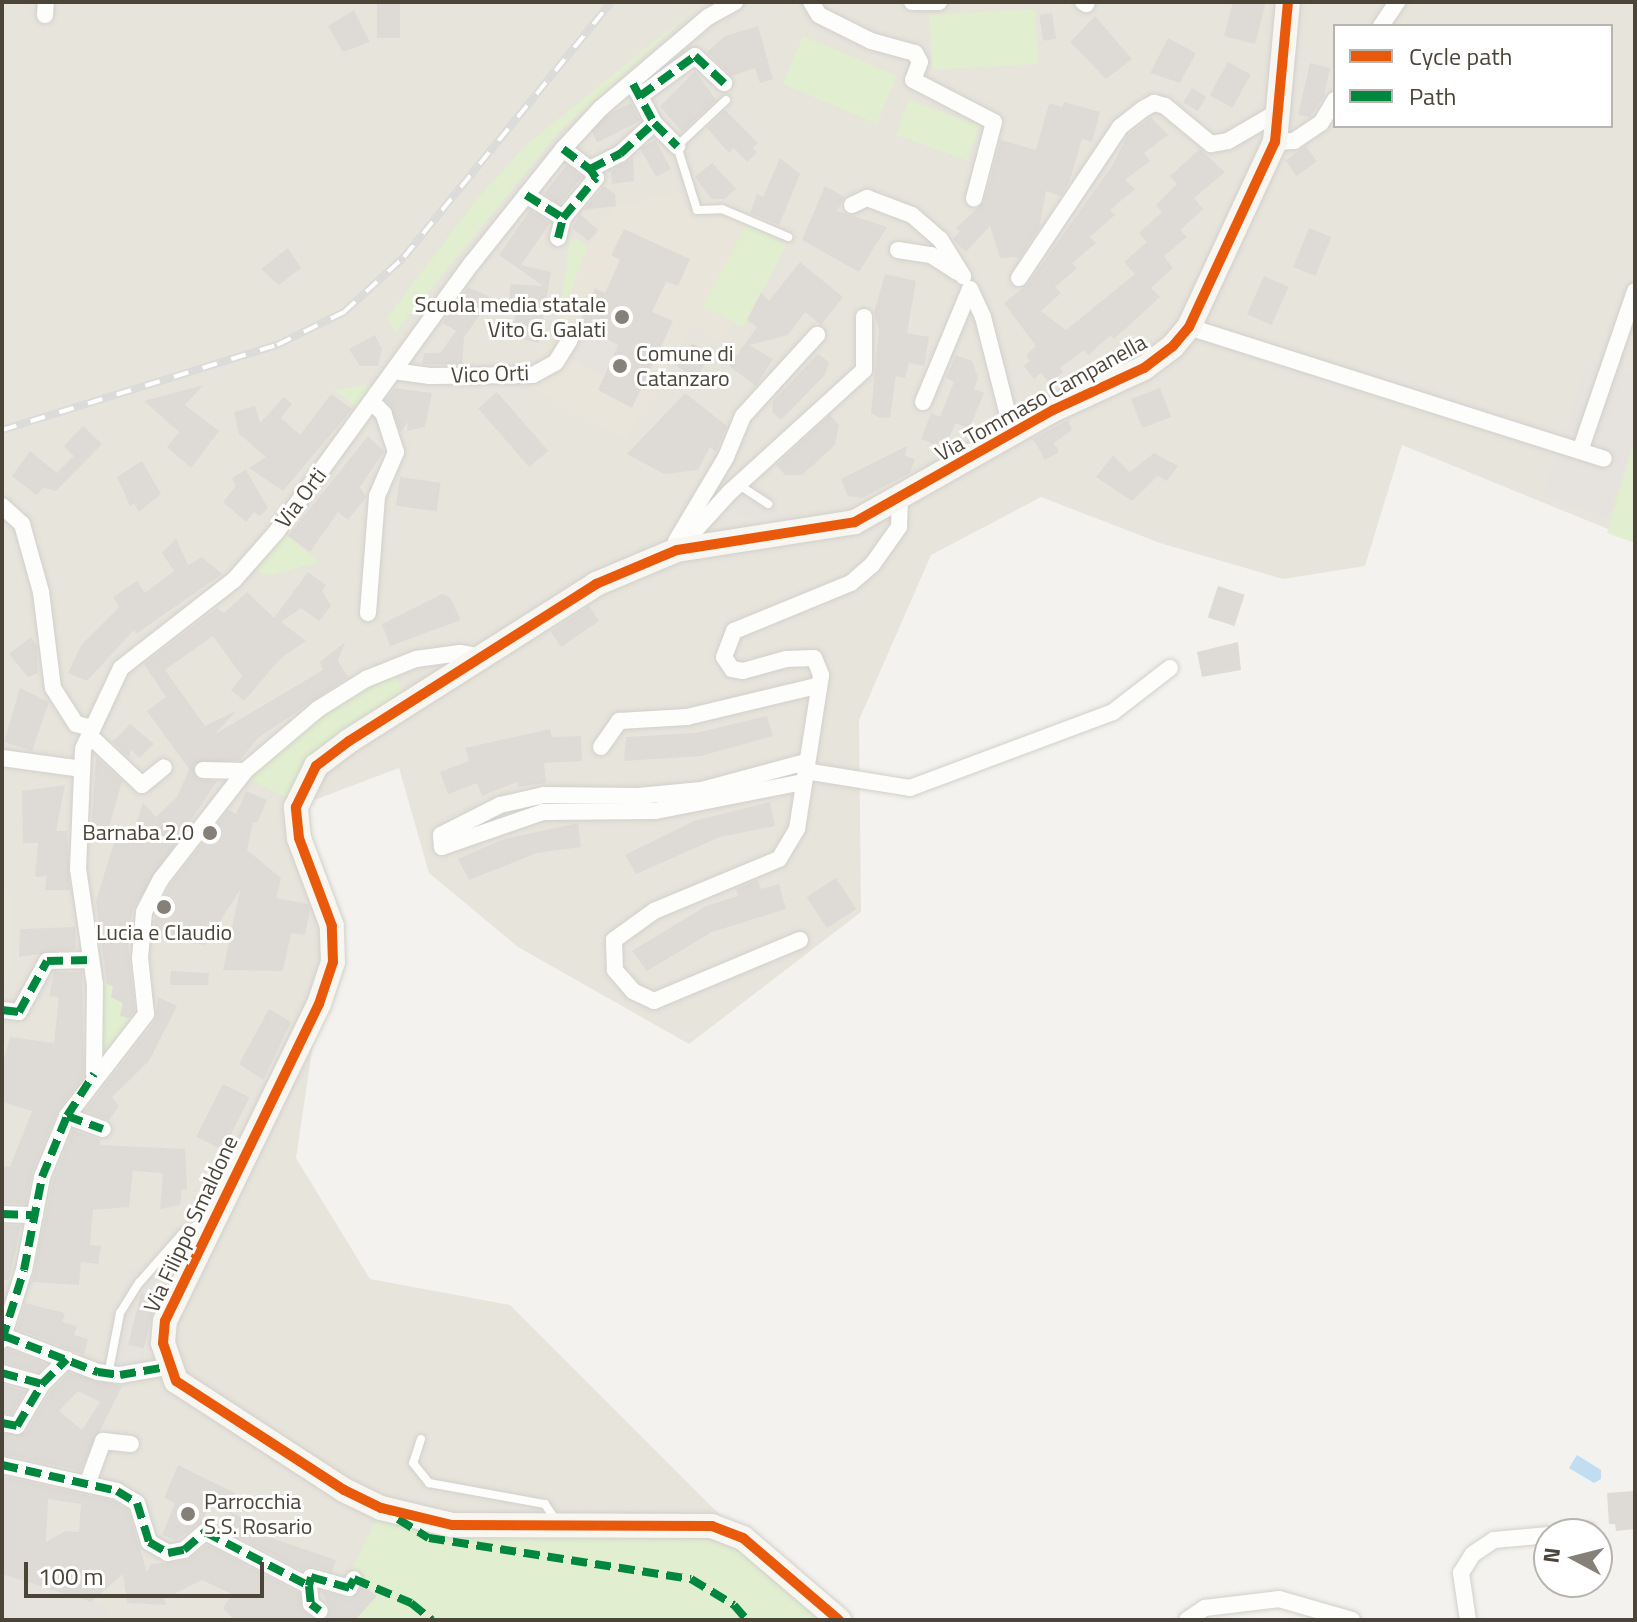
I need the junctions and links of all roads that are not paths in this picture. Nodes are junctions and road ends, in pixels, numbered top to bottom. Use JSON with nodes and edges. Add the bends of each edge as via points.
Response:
{"nodes":[{"id":1,"x":735,"y":2,"type":"edge"},
{"id":2,"x":811,"y":2,"type":"edge"},
{"id":3,"x":912,"y":2,"type":"edge"},
{"id":4,"x":939,"y":2,"type":"edge"},
{"id":5,"x":1288,"y":2,"type":"edge"},
{"id":6,"x":1397,"y":2,"type":"edge"},
{"id":7,"x":1382,"y":24,"type":"edge"},
{"id":8,"x":637,"y":90,"type":"junction"},
{"id":9,"x":725,"y":92,"type":"joint"},
{"id":10,"x":1333,"y":103,"type":"edge"},
{"id":11,"x":1281,"y":110,"type":"junction"},
{"id":12,"x":654,"y":123,"type":"junction"},
{"id":13,"x":1275,"y":142,"type":"junction"},
{"id":14,"x":677,"y":146,"type":"junction"},
{"id":15,"x":563,"y":149,"type":"junction"},
{"id":16,"x":590,"y":169,"type":"junction"},
{"id":17,"x":526,"y":195,"type":"junction"},
{"id":18,"x":974,"y":198,"type":"dead end"},
{"id":19,"x":852,"y":205,"type":"dead end"},
{"id":20,"x":563,"y":218,"type":"junction"},
{"id":21,"x":788,"y":237,"type":"dead end"},
{"id":22,"x":558,"y":238,"type":"dead end"},
{"id":23,"x":898,"y":250,"type":"dead end"},
{"id":24,"x":1019,"y":278,"type":"dead end"},
{"id":25,"x":966,"y":283,"type":"junction"},
{"id":26,"x":1635,"y":291,"type":"edge"},
{"id":27,"x":864,"y":317,"type":"dead end"},
{"id":28,"x":1189,"y":327,"type":"junction"},
{"id":29,"x":817,"y":335,"type":"dead end"},
{"id":30,"x":570,"y":340,"type":"dead end"},
{"id":31,"x":394,"y":371,"type":"junction"},
{"id":32,"x":372,"y":402,"type":"junction"},
{"id":33,"x":923,"y":402,"type":"dead end"},
{"id":34,"x":1013,"y":435,"type":"junction"},
{"id":35,"x":1580,"y":451,"type":"junction"},
{"id":36,"x":1604,"y":459,"type":"dead end"},
{"id":37,"x":738,"y":485,"type":"junction"},
{"id":38,"x":900,"y":499,"type":"junction"},
{"id":39,"x":768,"y":504,"type":"dead end"},
{"id":40,"x":2,"y":506,"type":"edge"},
{"id":41,"x":674,"y":552,"type":"junction"},
{"id":42,"x":368,"y":613,"type":"dead end"},
{"id":43,"x":482,"y":657,"type":"junction"},
{"id":44,"x":1170,"y":668,"type":"dead end"},
{"id":45,"x":816,"y":686,"type":"junction"},
{"id":46,"x":91,"y":731,"type":"junction"},
{"id":47,"x":601,"y":747,"type":"dead end"},
{"id":48,"x":2,"y":758,"type":"edge"},
{"id":49,"x":164,"y":767,"type":"dead end"},
{"id":50,"x":82,"y":769,"type":"junction"},
{"id":51,"x":203,"y":770,"type":"dead end"},
{"id":52,"x":245,"y":771,"type":"junction"},
{"id":53,"x":805,"y":771,"type":"junction"},
{"id":54,"x":800,"y":940,"type":"dead end"},
{"id":55,"x":91,"y":960,"type":"junction"},
{"id":56,"x":2,"y":1010,"type":"edge"},
{"id":57,"x":94,"y":1074,"type":"junction"},
{"id":58,"x":67,"y":1116,"type":"junction"},
{"id":59,"x":103,"y":1129,"type":"dead end"},
{"id":60,"x":216,"y":1213,"type":"junction"},
{"id":61,"x":2,"y":1214,"type":"edge"},
{"id":62,"x":35,"y":1215,"type":"junction"},
{"id":63,"x":3,"y":1335,"type":"edge"},
{"id":64,"x":67,"y":1359,"type":"junction"},
{"id":65,"x":110,"y":1365,"type":"dead end"},
{"id":66,"x":167,"y":1367,"type":"junction"},
{"id":67,"x":2,"y":1373,"type":"edge"},
{"id":68,"x":42,"y":1384,"type":"junction"},
{"id":69,"x":2,"y":1423,"type":"edge"},
{"id":70,"x":421,"y":1439,"type":"dead end"},
{"id":71,"x":131,"y":1444,"type":"dead end"},
{"id":72,"x":2,"y":1465,"type":"edge"},
{"id":73,"x":88,"y":1482,"type":"junction"},
{"id":74,"x":559,"y":1524,"type":"junction"},
{"id":75,"x":1533,"y":1536,"type":"edge"},
{"id":76,"x":354,"y":1579,"type":"dead end"},
{"id":77,"x":309,"y":1586,"type":"junction"},
{"id":78,"x":320,"y":1611,"type":"dead end"},
{"id":79,"x":839,"y":1620,"type":"edge"},
{"id":80,"x":1187,"y":1620,"type":"edge"},
{"id":81,"x":1352,"y":1620,"type":"edge"},
{"id":82,"x":1468,"y":1620,"type":"edge"}],
"edges":[{"from":1,"to":8,"type":"street","name":"Via Orti","via":[[708,17]]},
{"from":2,"to":18,"type":"street","via":[[819,15],[871,41],[915,53],[920,62],[913,80],[994,122]]},
{"from":3,"to":4,"type":"street"},
{"from":5,"to":11,"type":"street","name":"Via Tommaso Campanella"},
{"from":6,"to":7,"type":"street"},
{"from":8,"to":9,"type":"street","via":[[695,56]]},
{"from":8,"to":12,"type":"street"},
{"from":8,"to":15,"type":"street","name":"Via Orti","via":[[601,108]]},
{"from":9,"to":14,"type":"lane"},
{"from":10,"to":13,"type":"street","via":[[1312,129],[1294,141]]},
{"from":11,"to":13,"type":"street","name":"Via Tommaso Campanella"},
{"from":11,"to":24,"type":"street","via":[[1228,141],[1211,144],[1165,106],[1154,103],[1143,109],[1120,127]]},
{"from":12,"to":14,"type":"street"},
{"from":12,"to":16,"type":"street","via":[[620,154]]},
{"from":13,"to":28,"type":"street","name":"Via Tommaso Campanella"},
{"from":14,"to":21,"type":"lane","via":[[697,210],[722,209]]},
{"from":15,"to":16,"type":"street"},
{"from":15,"to":17,"type":"street","name":"Via Orti"},
{"from":16,"to":20,"type":"street","via":[[596,178]]},
{"from":17,"to":20,"type":"street"},
{"from":17,"to":31,"type":"street","name":"Via Orti"},
{"from":19,"to":25,"type":"street","via":[[867,198],[912,215],[940,239]]},
{"from":20,"to":22,"type":"street"},
{"from":23,"to":25,"type":"street","via":[[931,255]]},
{"from":25,"to":33,"type":"street"},
{"from":25,"to":34,"type":"street","via":[[983,317]]},
{"from":26,"to":35,"type":"street"},
{"from":27,"to":37,"type":"street","via":[[864,370]]},
{"from":28,"to":34,"type":"street","name":"Via Tommaso Campanella","via":[[1144,368],[1053,410]]},
{"from":28,"to":35,"type":"street"},
{"from":29,"to":41,"type":"street","via":[[743,416]]},
{"from":30,"to":31,"type":"street","name":"Vico Orti","via":[[556,362],[533,375]]},
{"from":31,"to":32,"type":"street","name":"Via Orti"},
{"from":32,"to":42,"type":"street","via":[[384,414],[396,452],[377,496]]},
{"from":32,"to":46,"type":"street","name":"Via Orti","via":[[234,580],[121,668]]},
{"from":34,"to":38,"type":"street","name":"Via Tommaso Campanella"},
{"from":35,"to":36,"type":"street"},
{"from":37,"to":39,"type":"lane"},
{"from":37,"to":41,"type":"street"},
{"from":38,"to":41,"type":"street","name":"Via Tommaso Campanella","via":[[855,522]]},
{"from":38,"to":45,"type":"street","via":[[899,527],[872,565],[851,583],[734,631],[724,657],[732,669],[814,658],[821,675]]},
{"from":40,"to":46,"type":"street","via":[[22,524],[41,592],[53,688],[76,724]]},
{"from":41,"to":43,"type":"street","name":"Via Filippo Smaldone","via":[[596,584]]},
{"from":43,"to":52,"type":"street","via":[[460,653],[416,659],[366,679],[318,709]]},
{"from":43,"to":60,"type":"street","name":"Via Filippo Smaldone","via":[[349,741],[316,766],[304,785],[296,807],[299,838],[332,926],[333,962],[319,1004]]},
{"from":44,"to":53,"type":"street","via":[[1113,712],[910,788]]},
{"from":45,"to":47,"type":"street","via":[[687,717],[619,721]]},
{"from":45,"to":53,"type":"street"},
{"from":46,"to":49,"type":"street","via":[[142,785]]},
{"from":46,"to":50,"type":"street","name":"Via Orti"},
{"from":48,"to":50,"type":"street"},
{"from":50,"to":55,"type":"street","name":"Via Orti","via":[[78,869]]},
{"from":51,"to":52,"type":"street"},
{"from":52,"to":57,"type":"street","via":[[161,879],[144,912],[140,958],[146,1014]]},
{"from":53,"to":53,"type":"street","via":[[638,796],[544,795],[500,805],[441,835],[442,847],[543,812],[655,811]]},
{"from":53,"to":54,"type":"street","via":[[797,829],[779,859],[654,911],[614,940],[615,970],[633,991],[654,1001]]},
{"from":55,"to":56,"type":"street","via":[[47,961],[19,1012]]},
{"from":55,"to":57,"type":"street","name":"Via Orti"},
{"from":57,"to":58,"type":"street"},
{"from":58,"to":59,"type":"street"},
{"from":58,"to":62,"type":"street","via":[[42,1177]]},
{"from":60,"to":65,"type":"lane","via":[[182,1234],[139,1283],[120,1313]]},
{"from":60,"to":66,"type":"street","name":"Via Filippo Smaldone","via":[[165,1321]]},
{"from":61,"to":62,"type":"street"},
{"from":62,"to":63,"type":"street"},
{"from":63,"to":64,"type":"street"},
{"from":64,"to":66,"type":"street","via":[[73,1366],[120,1375]]},
{"from":64,"to":68,"type":"street"},
{"from":66,"to":74,"type":"street","via":[[188,1390],[381,1508],[452,1525]]},
{"from":67,"to":68,"type":"street"},
{"from":68,"to":69,"type":"street","via":[[17,1426]]},
{"from":70,"to":74,"type":"lane","via":[[413,1463],[429,1483],[545,1504]]},
{"from":71,"to":73,"type":"street","via":[[103,1441]]},
{"from":72,"to":73,"type":"street"},
{"from":73,"to":77,"type":"street","via":[[137,1503],[149,1542],[168,1553],[184,1550],[205,1532]]},
{"from":74,"to":79,"type":"street","via":[[712,1526],[743,1538]]},
{"from":75,"to":82,"type":"street","via":[[1494,1540],[1473,1554],[1461,1573]]},
{"from":76,"to":77,"type":"street","via":[[349,1588],[311,1577]]},
{"from":77,"to":78,"type":"street","via":[[311,1604]]},
{"from":80,"to":81,"type":"street","via":[[1205,1608],[1279,1599]]}]}
